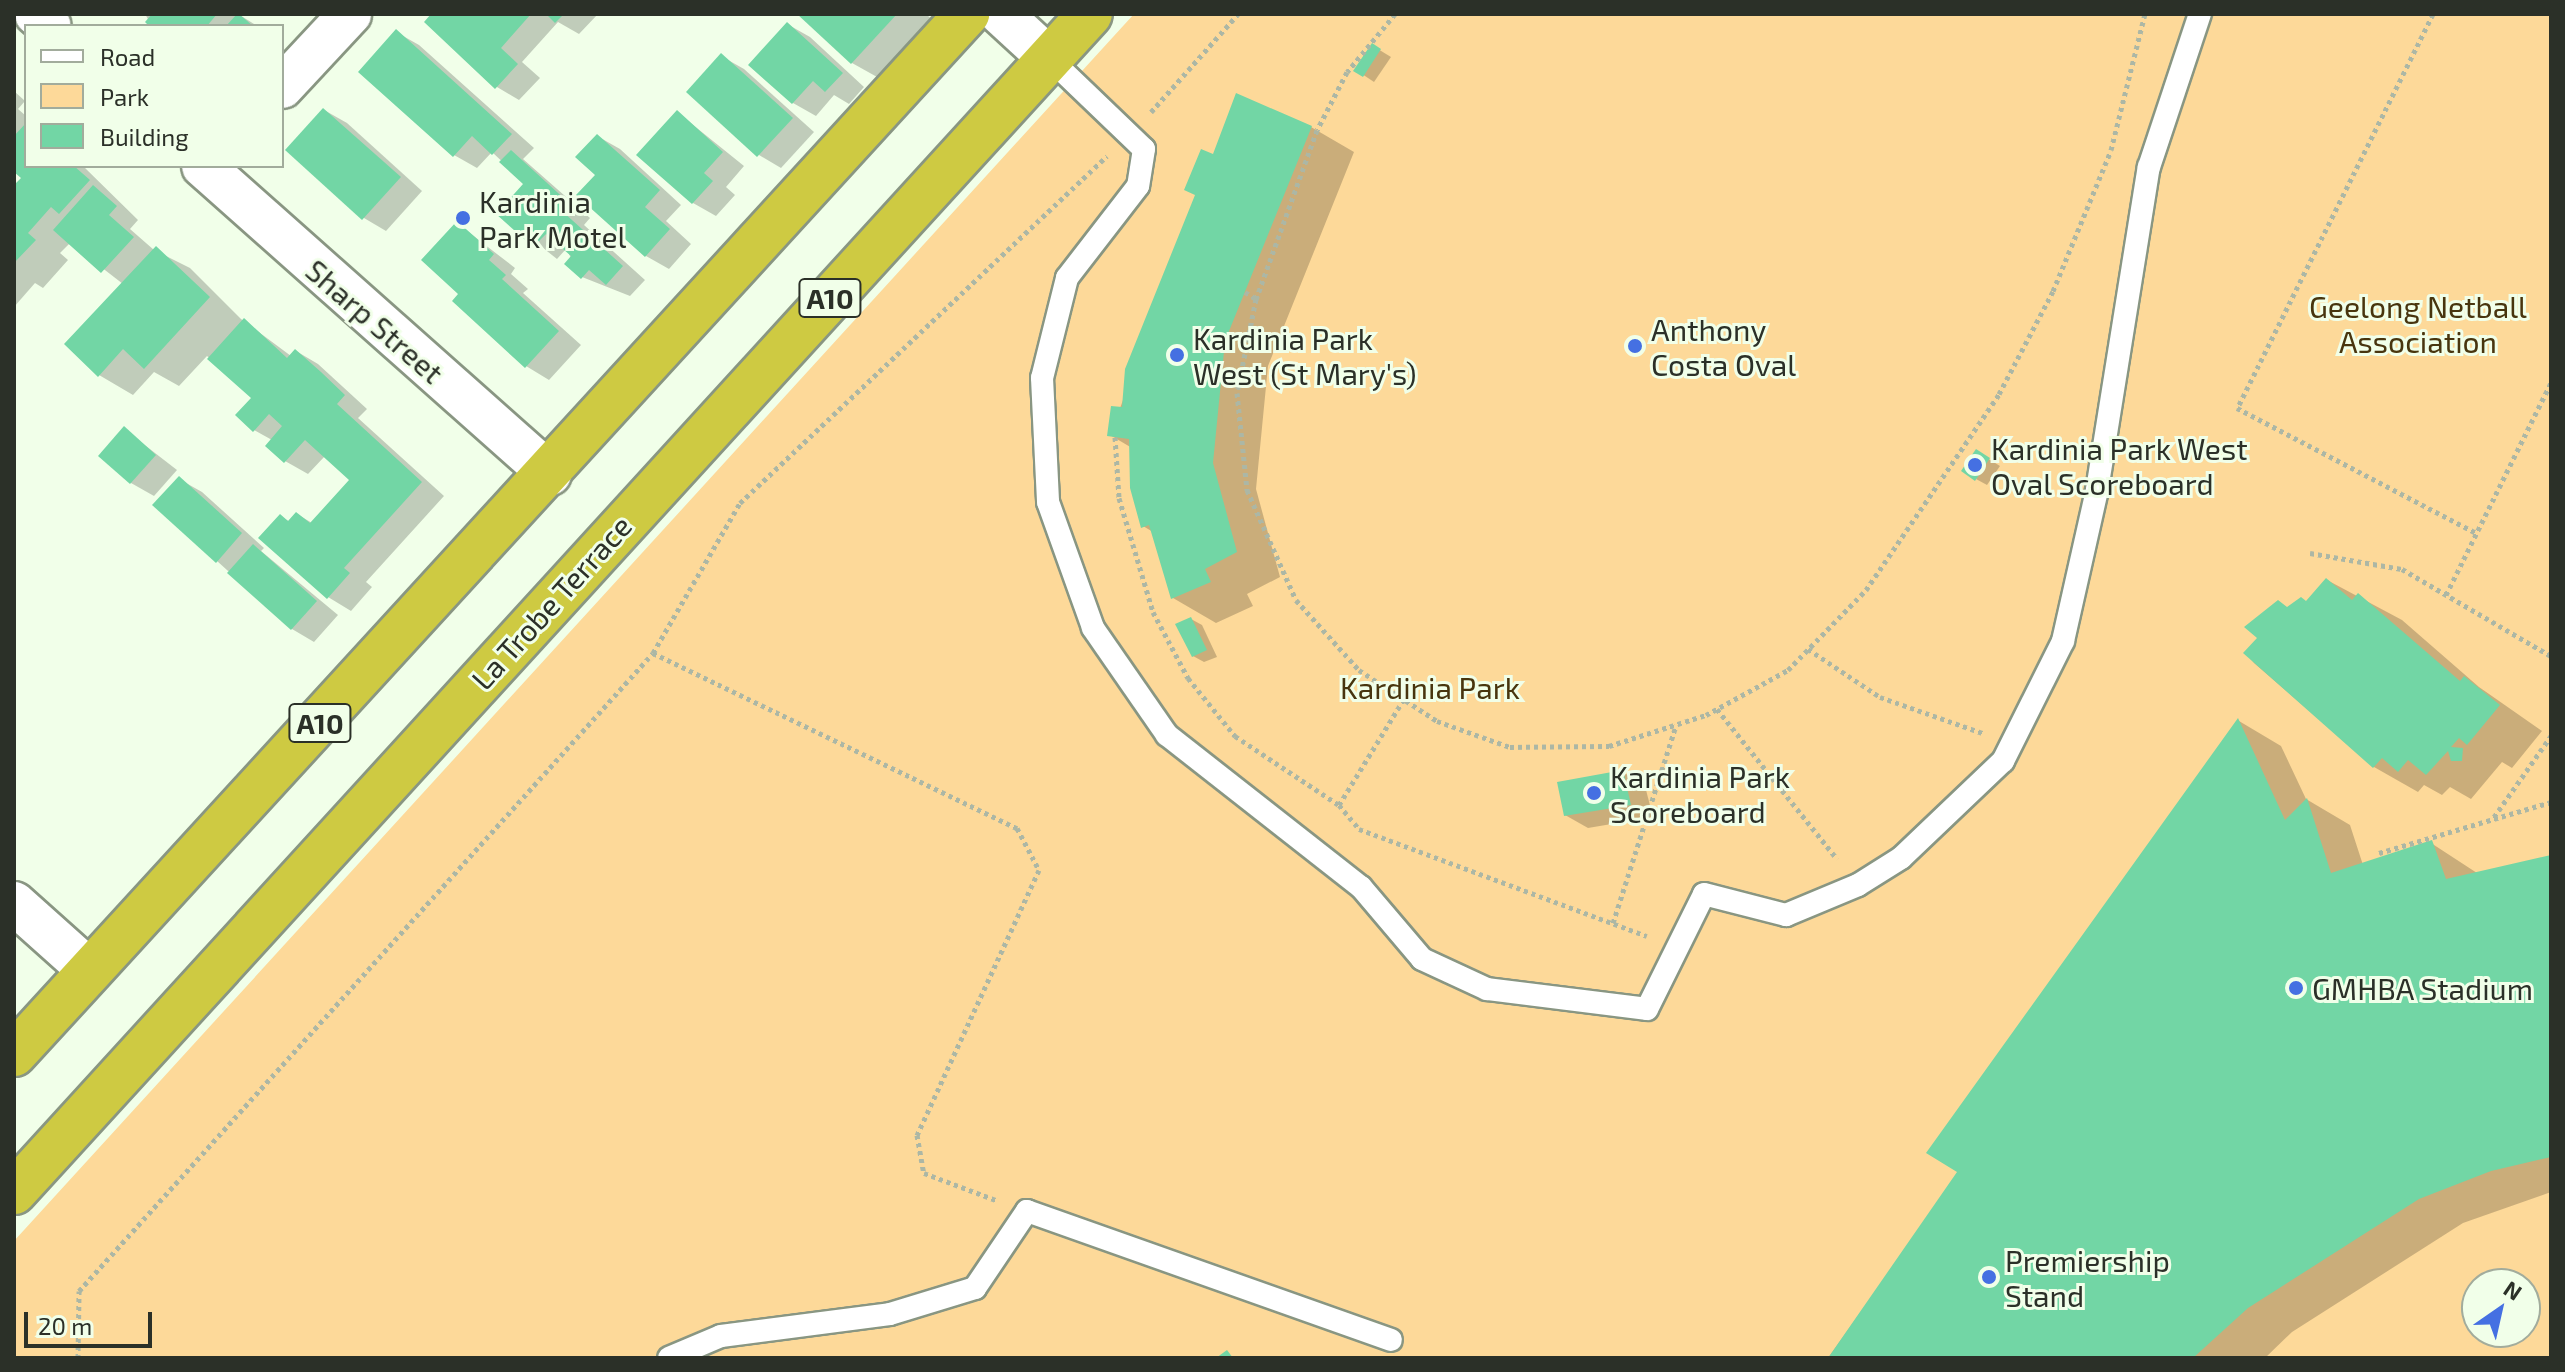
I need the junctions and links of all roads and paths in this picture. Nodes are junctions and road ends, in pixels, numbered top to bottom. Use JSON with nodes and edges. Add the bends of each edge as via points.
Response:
{"nodes":[{"id":1,"x":350,"y":14,"type":"edge"},
{"id":2,"x":967,"y":14,"type":"edge"},
{"id":3,"x":1001,"y":14,"type":"edge"},
{"id":4,"x":1090,"y":14,"type":"edge"},
{"id":5,"x":1238,"y":14,"type":"edge"},
{"id":6,"x":1395,"y":14,"type":"edge"},
{"id":7,"x":2145,"y":14,"type":"edge"},
{"id":8,"x":2200,"y":14,"type":"edge"},
{"id":9,"x":2433,"y":14,"type":"edge"},
{"id":10,"x":1050,"y":59,"type":"junction"},
{"id":11,"x":284,"y":85,"type":"edge"},
{"id":12,"x":1132,"y":132,"type":"junction"},
{"id":13,"x":207,"y":168,"type":"edge"},
{"id":14,"x":1245,"y":292,"type":"dead end"},
{"id":15,"x":1256,"y":299,"type":"junction"},
{"id":16,"x":2551,"y":383,"type":"edge"},
{"id":17,"x":1115,"y":437,"type":"dead end"},
{"id":18,"x":550,"y":474,"type":"junction"},
{"id":19,"x":2476,"y":533,"type":"junction"},
{"id":20,"x":2310,"y":553,"type":"dead end"},
{"id":21,"x":2446,"y":595,"type":"junction"},
{"id":22,"x":1808,"y":649,"type":"junction"},
{"id":23,"x":653,"y":653,"type":"junction"},
{"id":24,"x":2551,"y":656,"type":"edge"},
{"id":25,"x":1404,"y":699,"type":"junction"},
{"id":26,"x":1717,"y":709,"type":"junction"},
{"id":27,"x":1676,"y":725,"type":"junction"},
{"id":28,"x":2551,"y":736,"type":"edge"},
{"id":29,"x":2012,"y":743,"type":"junction"},
{"id":30,"x":2551,"y":802,"type":"edge"},
{"id":31,"x":1339,"y":805,"type":"junction"},
{"id":32,"x":2493,"y":818,"type":"junction"},
{"id":33,"x":2379,"y":853,"type":"dead end"},
{"id":34,"x":1858,"y":885,"type":"junction"},
{"id":35,"x":14,"y":903,"type":"edge"},
{"id":36,"x":1613,"y":923,"type":"junction"},
{"id":37,"x":1678,"y":947,"type":"junction"},
{"id":38,"x":90,"y":971,"type":"junction"},
{"id":39,"x":14,"y":1054,"type":"edge"},
{"id":40,"x":14,"y":1192,"type":"edge"},
{"id":41,"x":1027,"y":1211,"type":"junction"},
{"id":42,"x":1391,"y":1340,"type":"dead end"},
{"id":43,"x":78,"y":1358,"type":"edge"},
{"id":44,"x":669,"y":1358,"type":"edge"}],
"edges":[{"from":1,"to":11,"type":"street"},
{"from":2,"to":18,"type":"highway","number":"A10"},
{"from":3,"to":10,"type":"street"},
{"from":4,"to":10,"type":"highway","name":"La Trobe Terrace","number":"A10"},
{"from":5,"to":12,"type":"path"},
{"from":6,"to":15,"type":"path","via":[[1347,72],[1317,130]]},
{"from":7,"to":22,"type":"path","via":[[2111,150],[2053,291],[2006,381],[1921,517],[1866,590]]},
{"from":8,"to":29,"type":"lane","via":[[2149,167],[2097,490],[2063,641]]},
{"from":9,"to":19,"type":"path","via":[[2237,408]]},
{"from":10,"to":12,"type":"lane"},
{"from":10,"to":40,"type":"highway","name":"La Trobe Terrace","number":"A10"},
{"from":12,"to":23,"type":"path","via":[[740,503]]},
{"from":12,"to":37,"type":"lane","via":[[1144,149],[1138,186],[1067,278],[1042,378],[1048,502],[1093,628],[1167,735],[1361,887],[1422,959],[1487,989],[1647,1009]]},
{"from":13,"to":18,"type":"street","name":"Sharp Street"},
{"from":14,"to":15,"type":"path"},
{"from":15,"to":25,"type":"path","via":[[1237,393],[1247,490],[1296,600],[1359,670]]},
{"from":16,"to":19,"type":"path"},
{"from":17,"to":31,"type":"path","via":[[1119,498],[1132,549],[1153,612],[1188,678],[1235,736]]},
{"from":18,"to":38,"type":"highway","number":"A10"},
{"from":19,"to":21,"type":"path"},
{"from":20,"to":21,"type":"path","via":[[2402,569]]},
{"from":21,"to":24,"type":"path"},
{"from":22,"to":26,"type":"path","via":[[1788,670]]},
{"from":22,"to":29,"type":"path","via":[[1880,697]]},
{"from":23,"to":41,"type":"path","via":[[1017,828],[1039,870],[917,1135],[924,1173]]},
{"from":23,"to":43,"type":"path","via":[[79,1291]]},
{"from":25,"to":27,"type":"path","via":[[1437,721],[1510,747],[1609,746]]},
{"from":25,"to":31,"type":"path"},
{"from":26,"to":27,"type":"path"},
{"from":26,"to":34,"type":"path"},
{"from":27,"to":36,"type":"path"},
{"from":28,"to":32,"type":"path"},
{"from":29,"to":34,"type":"lane","via":[[2003,761],[1901,858]]},
{"from":30,"to":32,"type":"path"},
{"from":31,"to":36,"type":"path","via":[[1359,829]]},
{"from":32,"to":33,"type":"path"},
{"from":34,"to":37,"type":"lane","via":[[1786,915],[1704,894]]},
{"from":35,"to":38,"type":"street"},
{"from":36,"to":37,"type":"path"},
{"from":38,"to":39,"type":"highway","number":"A10"},
{"from":41,"to":42,"type":"lane"},
{"from":41,"to":44,"type":"lane","via":[[975,1288],[890,1314],[721,1336]]}]}
